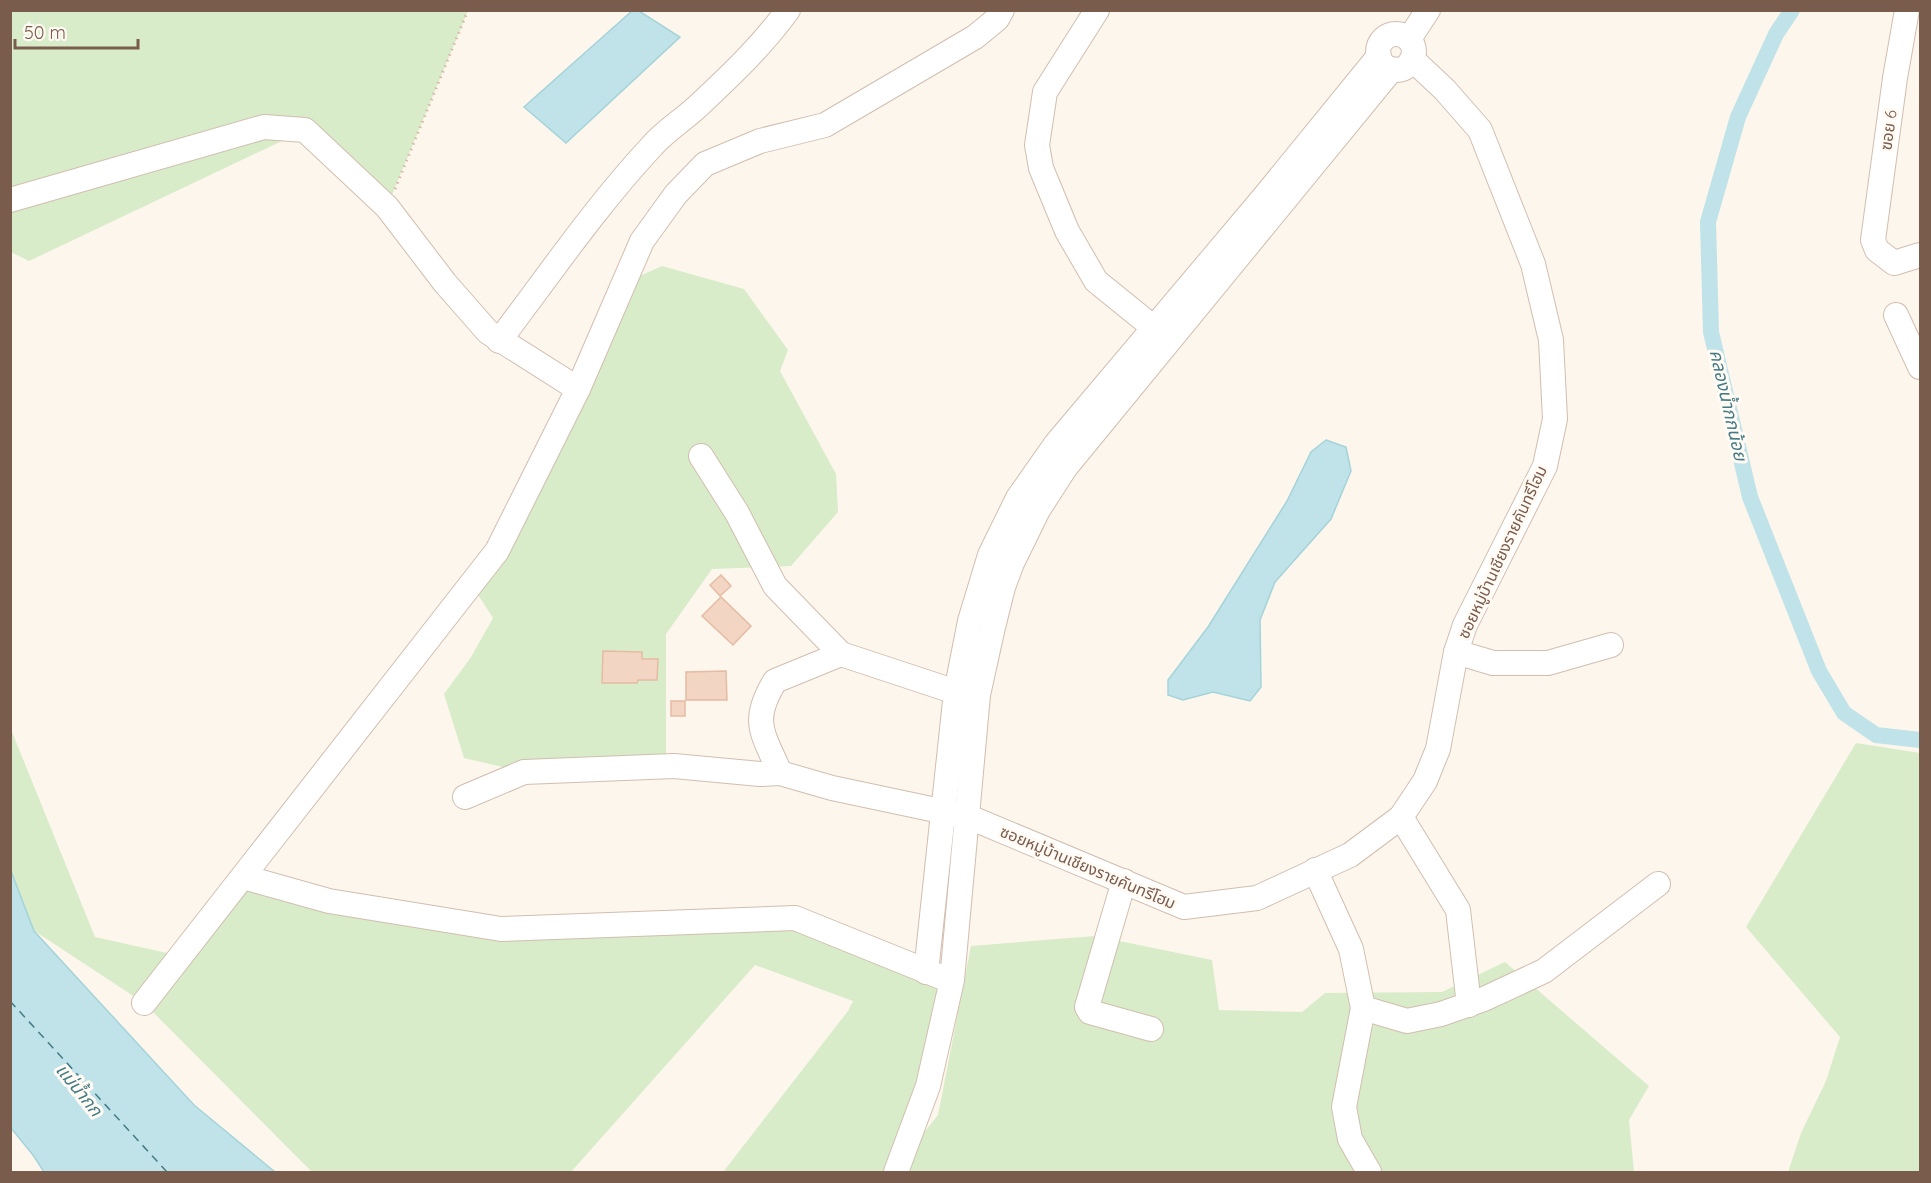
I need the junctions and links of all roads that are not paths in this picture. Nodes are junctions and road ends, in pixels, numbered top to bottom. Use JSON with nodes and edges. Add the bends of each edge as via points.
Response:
{"nodes":[{"id":1,"x":788,"y":10,"type":"edge"},
{"id":2,"x":1002,"y":10,"type":"edge"},
{"id":3,"x":1097,"y":10,"type":"edge"},
{"id":4,"x":1428,"y":10,"type":"edge"},
{"id":5,"x":1908,"y":10,"type":"edge"},
{"id":6,"x":1398,"y":56,"type":"junction"},
{"id":7,"x":10,"y":200,"type":"edge"},
{"id":8,"x":1272,"y":202,"type":"junction"},
{"id":9,"x":1920,"y":255,"type":"edge"},
{"id":10,"x":1896,"y":315,"type":"dead end"},
{"id":11,"x":1154,"y":328,"type":"junction"},
{"id":12,"x":499,"y":341,"type":"junction"},
{"id":13,"x":1920,"y":368,"type":"edge"},
{"id":14,"x":578,"y":389,"type":"junction"},
{"id":15,"x":1065,"y":451,"type":"junction"},
{"id":16,"x":702,"y":456,"type":"dead end"},
{"id":17,"x":1611,"y":645,"type":"dead end"},
{"id":18,"x":1456,"y":652,"type":"junction"},
{"id":19,"x":841,"y":654,"type":"junction"},
{"id":20,"x":967,"y":693,"type":"junction"},
{"id":21,"x":780,"y":773,"type":"junction"},
{"id":22,"x":465,"y":797,"type":"dead end"},
{"id":23,"x":945,"y":812,"type":"junction"},
{"id":24,"x":969,"y":817,"type":"junction"},
{"id":25,"x":1401,"y":817,"type":"junction"},
{"id":26,"x":1315,"y":870,"type":"junction"},
{"id":27,"x":243,"y":877,"type":"junction"},
{"id":28,"x":1125,"y":881,"type":"junction"},
{"id":29,"x":1659,"y":884,"type":"dead end"},
{"id":30,"x":926,"y":972,"type":"junction"},
{"id":31,"x":952,"y":980,"type":"junction"},
{"id":32,"x":144,"y":1003,"type":"dead end"},
{"id":33,"x":1469,"y":1005,"type":"junction"},
{"id":34,"x":1363,"y":1008,"type":"junction"},
{"id":35,"x":1151,"y":1029,"type":"dead end"},
{"id":36,"x":896,"y":1173,"type":"edge"},
{"id":37,"x":1369,"y":1173,"type":"edge"}],
"edges":[{"from":1,"to":12,"type":"street","via":[[738,67],[653,144]]},
{"from":2,"to":14,"type":"street","via":[[998,19],[975,38],[825,125],[760,141],[705,164],[676,194],[642,241]]},
{"from":3,"to":11,"type":"street","via":[[1045,92],[1037,145],[1041,168],[1067,231],[1096,281]]},
{"from":4,"to":6,"type":"street"},
{"from":5,"to":9,"type":"street","name":"ฃอย 6","via":[[1873,240],[1877,250],[1894,262]]},
{"from":6,"to":8,"type":"street"},
{"from":6,"to":18,"type":"street","name":"ซอยหมู่บ้านเชียงรายคันทรีโฮม","via":[[1445,90],[1480,130],[1533,264],[1551,340],[1555,419],[1545,466],[1465,625]]},
{"from":7,"to":12,"type":"street","via":[[264,126],[305,130],[387,207],[445,283]]},
{"from":8,"to":11,"type":"street"},
{"from":8,"to":15,"type":"street"},
{"from":10,"to":13,"type":"street"},
{"from":11,"to":15,"type":"street"},
{"from":12,"to":14,"type":"street"},
{"from":14,"to":27,"type":"street","via":[[497,551]]},
{"from":15,"to":20,"type":"street","via":[[1065,468],[1001,559],[1000,597]]},
{"from":16,"to":19,"type":"street","via":[[775,586]]},
{"from":17,"to":18,"type":"street","via":[[1548,663],[1493,663]]},
{"from":18,"to":25,"type":"street","name":"ซอยหมู่บ้านเชียงรายคันทรีโฮม","via":[[1438,749],[1425,781]]},
{"from":19,"to":20,"type":"street"},
{"from":19,"to":21,"type":"street","via":[[775,681],[767,694],[760,724]]},
{"from":20,"to":23,"type":"street"},
{"from":20,"to":24,"type":"street"},
{"from":21,"to":22,"type":"street","name":"ซอยหมู่บ้านเชียงรายคันทรีโฮม","via":[[674,766],[524,772]]},
{"from":21,"to":23,"type":"street","name":"ซอยหมู่บ้านเชียงรายคันทรีโฮม"},
{"from":23,"to":24,"type":"street","name":"ซอยหมู่บ้านเชียงรายคันทรีโฮม"},
{"from":23,"to":30,"type":"street"},
{"from":24,"to":28,"type":"street","name":"ซอยหมู่บ้านเชียงรายคันทรีโฮม"},
{"from":24,"to":31,"type":"street"},
{"from":25,"to":26,"type":"street","name":"ซอยหมู่บ้านเชียงรายคันทรีโฮม","via":[[1350,855]]},
{"from":25,"to":33,"type":"street","via":[[1458,910]]},
{"from":26,"to":28,"type":"street","name":"ซอยหมู่บ้านเชียงรายคันทรีโฮม","via":[[1257,898],[1184,906]]},
{"from":26,"to":34,"type":"street","via":[[1351,949]]},
{"from":27,"to":30,"type":"street","via":[[329,901],[501,929],[795,918]]},
{"from":27,"to":32,"type":"street"},
{"from":28,"to":35,"type":"street","via":[[1086,1007],[1090,1012]]},
{"from":29,"to":33,"type":"street","via":[[1544,971]]},
{"from":30,"to":31,"type":"street"},
{"from":31,"to":36,"type":"street","via":[[928,1086]]},
{"from":33,"to":34,"type":"street","via":[[1407,1021]]},
{"from":34,"to":37,"type":"street","via":[[1344,1107],[1350,1139]]}]}
